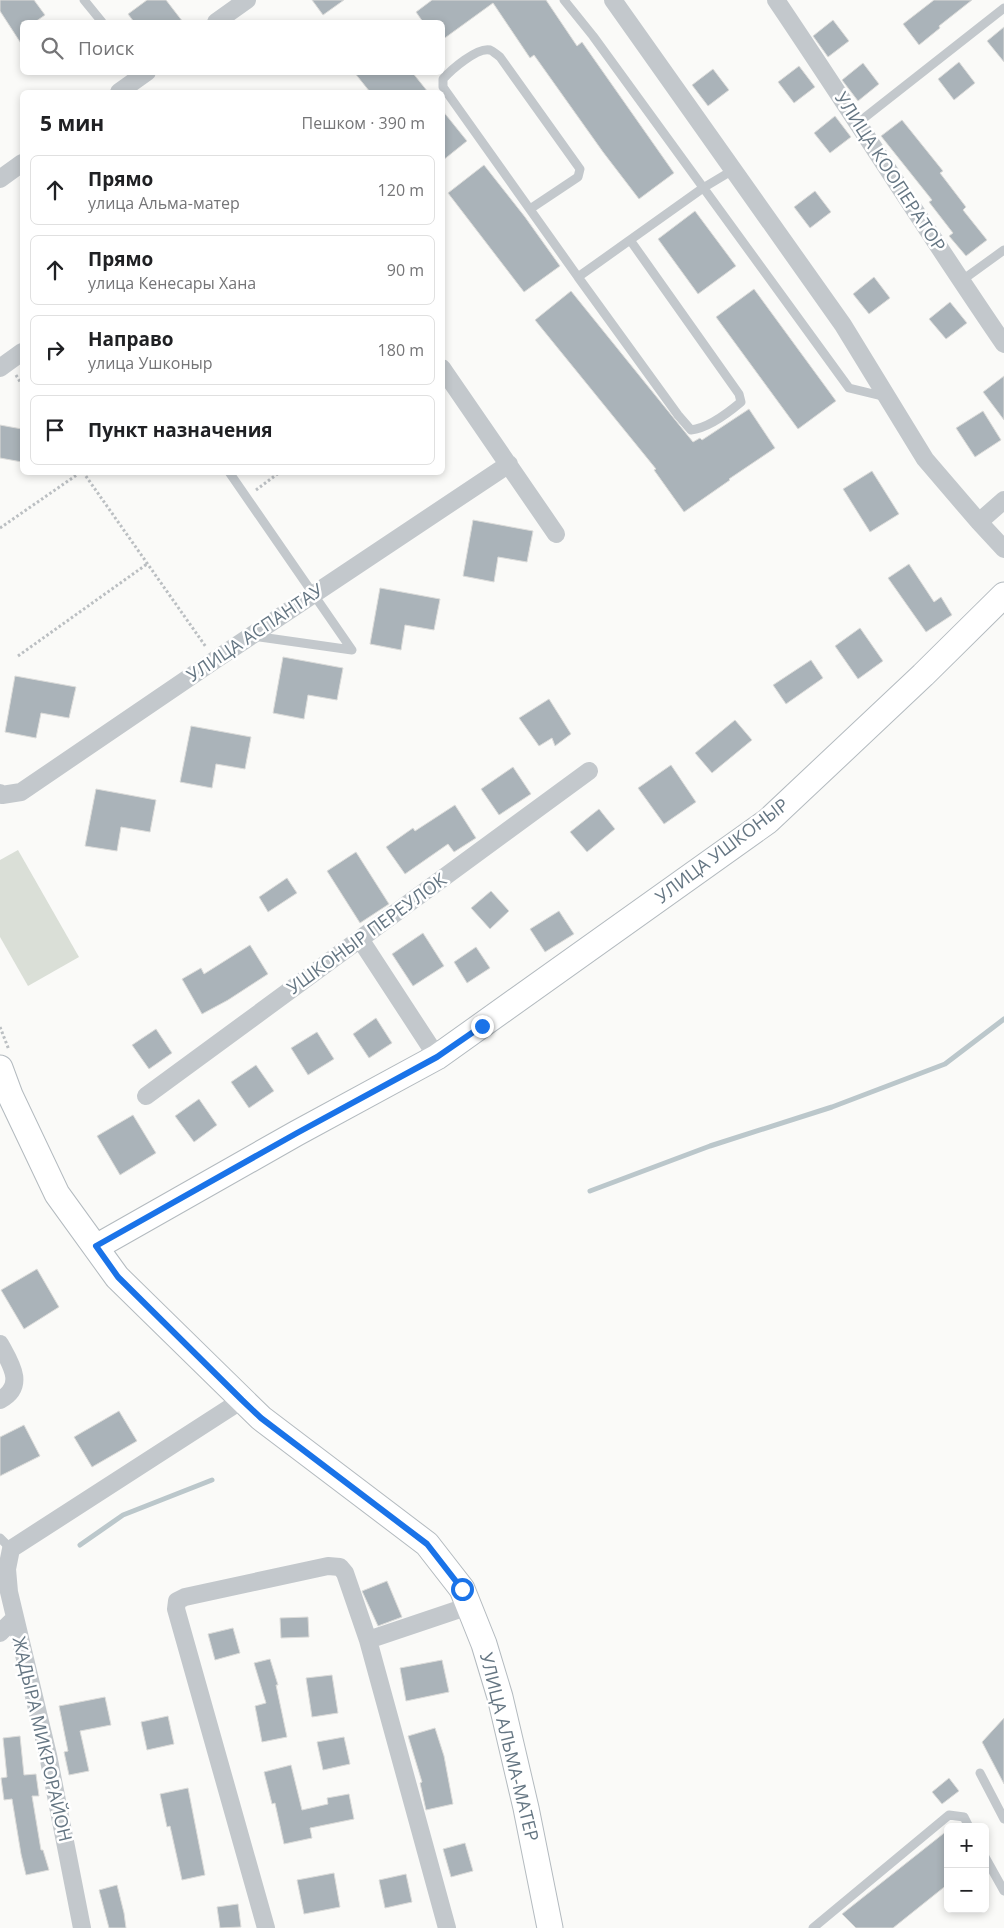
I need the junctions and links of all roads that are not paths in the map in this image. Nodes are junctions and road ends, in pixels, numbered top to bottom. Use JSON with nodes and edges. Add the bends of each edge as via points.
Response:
{"nodes":[{"id":1,"x":84,"y":0,"type":"edge"},
{"id":2,"x":247,"y":0,"type":"edge"},
{"id":3,"x":564,"y":0,"type":"edge"},
{"id":4,"x":614,"y":0,"type":"edge"},
{"id":5,"x":776,"y":0,"type":"edge"},
{"id":6,"x":1004,"y":8,"type":"edge"},
{"id":7,"x":100,"y":20,"type":"edge"},
{"id":8,"x":219,"y":20,"type":"edge"},
{"id":9,"x":141,"y":75,"type":"edge"},
{"id":10,"x":122,"y":90,"type":"edge"},
{"id":11,"x":859,"y":122,"type":"junction"},
{"id":12,"x":20,"y":164,"type":"edge"},
{"id":13,"x":734,"y":170,"type":"junction"},
{"id":14,"x":0,"y":179,"type":"edge"},
{"id":15,"x":703,"y":188,"type":"junction"},
{"id":16,"x":530,"y":209,"type":"junction"},
{"id":17,"x":630,"y":240,"type":"junction"},
{"id":18,"x":1004,"y":250,"type":"edge"},
{"id":19,"x":578,"y":277,"type":"junction"},
{"id":20,"x":961,"y":281,"type":"junction"},
{"id":21,"x":1004,"y":344,"type":"edge"},
{"id":22,"x":20,"y":353,"type":"edge"},
{"id":23,"x":0,"y":368,"type":"edge"},
{"id":24,"x":445,"y":372,"type":"edge"},
{"id":25,"x":886,"y":397,"type":"junction"},
{"id":26,"x":509,"y":464,"type":"junction"},
{"id":27,"x":231,"y":475,"type":"edge"},
{"id":28,"x":1004,"y":500,"type":"edge"},
{"id":29,"x":978,"y":522,"type":"junction"},
{"id":30,"x":556,"y":534,"type":"dead end"},
{"id":31,"x":1004,"y":549,"type":"edge"},
{"id":32,"x":313,"y":594,"type":"junction"},
{"id":33,"x":1004,"y":595,"type":"edge"},
{"id":34,"x":250,"y":636,"type":"junction"},
{"id":35,"x":589,"y":770,"type":"dead end"},
{"id":36,"x":0,"y":793,"type":"edge"},
{"id":37,"x":360,"y":939,"type":"junction"},
{"id":38,"x":437,"y":1057,"type":"junction"},
{"id":39,"x":0,"y":1068,"type":"edge"},
{"id":40,"x":146,"y":1096,"type":"dead end"},
{"id":41,"x":96,"y":1246,"type":"junction"},
{"id":42,"x":0,"y":1344,"type":"edge"},
{"id":43,"x":0,"y":1400,"type":"edge"},
{"id":44,"x":242,"y":1400,"type":"junction"},
{"id":45,"x":6,"y":1544,"type":"edge"},
{"id":46,"x":469,"y":1606,"type":"junction"},
{"id":47,"x":15,"y":1618,"type":"junction"},
{"id":48,"x":0,"y":1633,"type":"edge"},
{"id":49,"x":368,"y":1640,"type":"junction"},
{"id":50,"x":980,"y":1774,"type":"dead end"},
{"id":51,"x":1004,"y":1819,"type":"edge"},
{"id":52,"x":967,"y":1823,"type":"edge"},
{"id":53,"x":989,"y":1864,"type":"edge"},
{"id":54,"x":1004,"y":1891,"type":"edge"},
{"id":55,"x":82,"y":1928,"type":"edge"},
{"id":56,"x":266,"y":1928,"type":"edge"},
{"id":57,"x":447,"y":1928,"type":"edge"},
{"id":58,"x":550,"y":1928,"type":"edge"},
{"id":59,"x":812,"y":1928,"type":"edge"}],
"edges":[{"from":1,"to":7,"type":"lane"},
{"from":2,"to":8,"type":"street"},
{"from":3,"to":15,"type":"lane"},
{"from":4,"to":13,"type":"street"},
{"from":5,"to":11,"type":"street","name":"УЛИЦА КООПЕРАТОР"},
{"from":6,"to":11,"type":"lane"},
{"from":9,"to":10,"type":"street"},
{"from":11,"to":20,"type":"street","name":"УЛИЦА КООПЕРАТОР"},
{"from":12,"to":14,"type":"street"},
{"from":13,"to":15,"type":"lane"},
{"from":13,"to":25,"type":"street","via":[[843,325]]},
{"from":15,"to":17,"type":"lane"},
{"from":15,"to":25,"type":"lane","via":[[849,388]]},
{"from":16,"to":16,"type":"lane","via":[[578,177],[580,169],[500,57],[490,50],[481,50],[452,69],[443,78],[443,87]]},
{"from":16,"to":19,"type":"lane"},
{"from":17,"to":19,"type":"lane"},
{"from":17,"to":19,"type":"lane","via":[[739,394],[741,402],[734,409],[699,429],[691,430]]},
{"from":18,"to":20,"type":"lane"},
{"from":20,"to":21,"type":"street","name":"УЛИЦА КООПЕРАТОР"},
{"from":22,"to":23,"type":"street"},
{"from":24,"to":26,"type":"street"},
{"from":25,"to":29,"type":"street","via":[[925,459]]},
{"from":26,"to":30,"type":"street"},
{"from":26,"to":32,"type":"street","name":"УЛИЦА АСПАНТАУ"},
{"from":27,"to":32,"type":"lane"},
{"from":28,"to":29,"type":"street"},
{"from":29,"to":31,"type":"street"},
{"from":32,"to":34,"type":"street","name":"УЛИЦА АСПАНТАУ"},
{"from":32,"to":34,"type":"lane","via":[[352,650]]},
{"from":33,"to":38,"type":"street","name":"УЛИЦА УШКОНЫР","via":[[768,821]]},
{"from":34,"to":36,"type":"street","name":"УЛИЦА АСПАНТАУ","via":[[21,792]]},
{"from":35,"to":37,"type":"street","name":"УШКОНЫР ПЕРЕУЛОК"},
{"from":37,"to":38,"type":"street"},
{"from":37,"to":40,"type":"street","name":"УШКОНЫР ПЕРЕУЛОК"},
{"from":38,"to":41,"type":"street","name":"УЛИЦА УШКОНЫР"},
{"from":39,"to":41,"type":"street","name":"УЛИЦА АЛЬМА-МАТЕР","via":[[57,1194]]},
{"from":41,"to":44,"type":"street","name":"УЛИЦА АЛЬМА-МАТЕР","via":[[118,1277]]},
{"from":42,"to":43,"type":"street","via":[[14,1370],[14,1388],[9,1396]]},
{"from":44,"to":45,"type":"street"},
{"from":44,"to":46,"type":"street","name":"УЛИЦА АЛЬМА-МАТЕР","via":[[261,1418],[427,1544],[462,1589]]},
{"from":45,"to":47,"type":"street","name":"ЖАДЫРА МИКРОРАЙОН","via":[[9,1592]]},
{"from":46,"to":49,"type":"street"},
{"from":46,"to":58,"type":"street","name":"УЛИЦА АЛЬМА-МАТЕР","via":[[500,1697]]},
{"from":47,"to":48,"type":"street"},
{"from":47,"to":55,"type":"street","name":"ЖАДЫРА МИКРОРАЙОН","via":[[48,1755]]},
{"from":49,"to":56,"type":"street","via":[[345,1573],[340,1567],[328,1566],[177,1601],[176,1609]]},
{"from":49,"to":57,"type":"street"},
{"from":50,"to":51,"type":"lane"},
{"from":52,"to":59,"type":"lane","via":[[964,1818],[949,1815]]},
{"from":53,"to":54,"type":"lane"}]}
